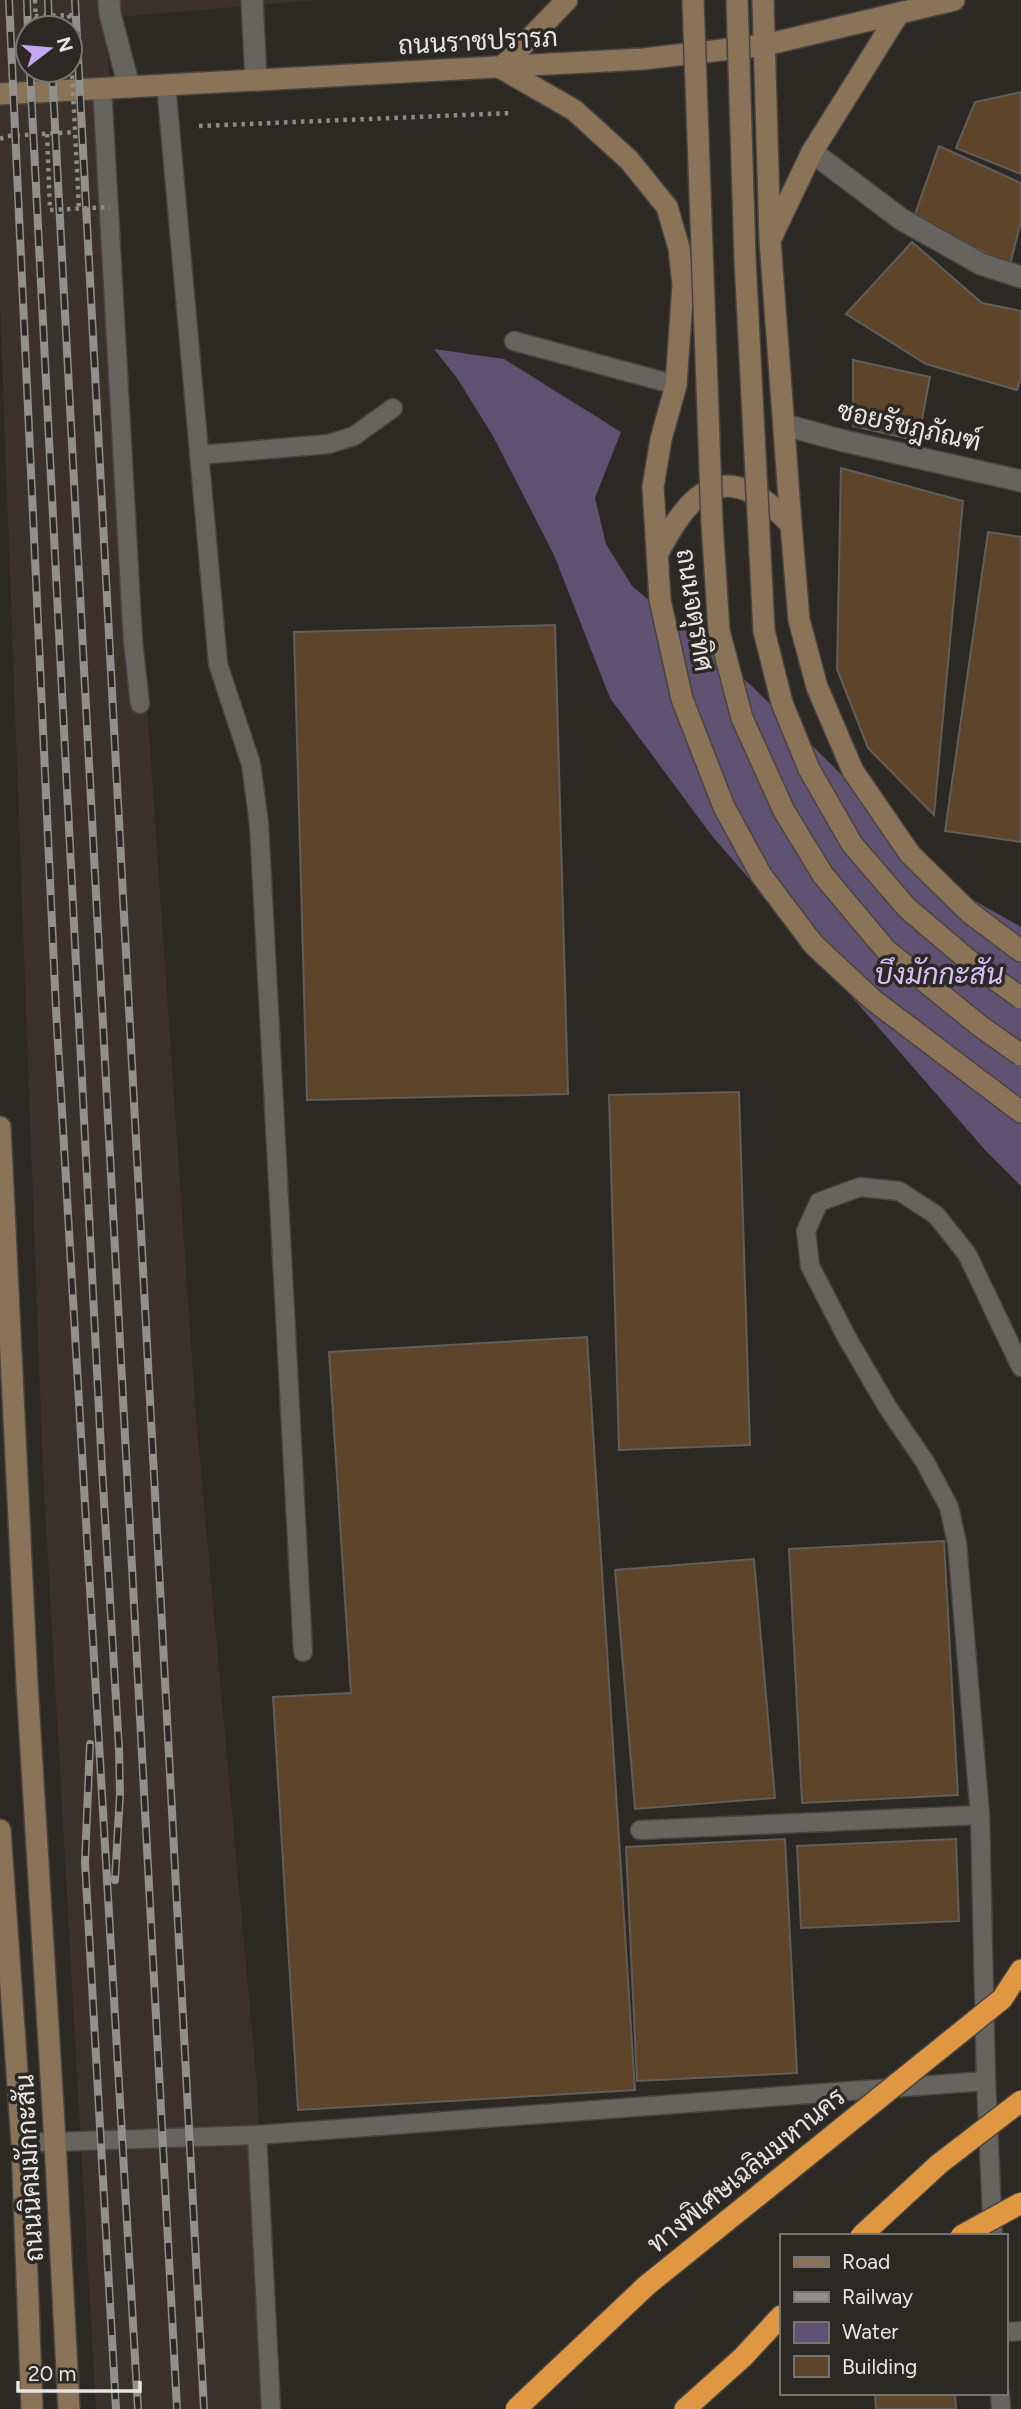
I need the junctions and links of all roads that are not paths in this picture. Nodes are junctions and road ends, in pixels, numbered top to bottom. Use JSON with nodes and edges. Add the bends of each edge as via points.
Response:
{"nodes":[{"id":1,"x":109,"y":0,"type":"edge"},
{"id":2,"x":251,"y":0,"type":"edge"},
{"id":3,"x":568,"y":0,"type":"edge"},
{"id":4,"x":694,"y":0,"type":"edge"},
{"id":5,"x":737,"y":0,"type":"edge"},
{"id":6,"x":763,"y":0,"type":"edge"},
{"id":7,"x":949,"y":1,"type":"edge"},
{"id":8,"x":899,"y":13,"type":"junction"},
{"id":9,"x":765,"y":45,"type":"junction"},
{"id":10,"x":501,"y":68,"type":"junction"},
{"id":11,"x":256,"y":80,"type":"junction"},
{"id":12,"x":166,"y":84,"type":"junction"},
{"id":13,"x":102,"y":87,"type":"junction"},
{"id":14,"x":129,"y":87,"type":"junction"},
{"id":15,"x":0,"y":94,"type":"edge"},
{"id":16,"x":812,"y":152,"type":"junction"},
{"id":17,"x":770,"y":240,"type":"junction"},
{"id":18,"x":1021,"y":277,"type":"edge"},
{"id":19,"x":514,"y":341,"type":"dead end"},
{"id":20,"x":676,"y":384,"type":"junction"},
{"id":21,"x":393,"y":408,"type":"dead end"},
{"id":22,"x":785,"y":425,"type":"junction"},
{"id":23,"x":200,"y":455,"type":"junction"},
{"id":24,"x":1021,"y":481,"type":"edge"},
{"id":25,"x":791,"y":524,"type":"junction"},
{"id":26,"x":657,"y":555,"type":"junction"},
{"id":27,"x":140,"y":704,"type":"dead end"},
{"id":28,"x":1021,"y":951,"type":"edge"},
{"id":29,"x":1021,"y":998,"type":"edge"},
{"id":30,"x":1021,"y":1055,"type":"edge"},
{"id":31,"x":1021,"y":1112,"type":"edge"},
{"id":32,"x":0,"y":1127,"type":"edge"},
{"id":33,"x":1021,"y":1367,"type":"edge"},
{"id":34,"x":303,"y":1652,"type":"dead end"},
{"id":35,"x":980,"y":1815,"type":"junction"},
{"id":36,"x":0,"y":1830,"type":"edge"},
{"id":37,"x":640,"y":1830,"type":"dead end"},
{"id":38,"x":1021,"y":1970,"type":"edge"},
{"id":39,"x":1021,"y":1987,"type":"edge"},
{"id":40,"x":1002,"y":1999,"type":"junction"},
{"id":41,"x":986,"y":2081,"type":"junction"},
{"id":42,"x":1021,"y":2101,"type":"edge"},
{"id":43,"x":257,"y":2135,"type":"junction"},
{"id":44,"x":55,"y":2141,"type":"junction"},
{"id":45,"x":22,"y":2143,"type":"junction"},
{"id":46,"x":1021,"y":2203,"type":"edge"},
{"id":47,"x":863,"y":2234,"type":"edge"},
{"id":48,"x":965,"y":2234,"type":"edge"},
{"id":49,"x":993,"y":2234,"type":"edge"},
{"id":50,"x":780,"y":2317,"type":"edge"},
{"id":51,"x":780,"y":2336,"type":"edge"},
{"id":52,"x":743,"y":2357,"type":"junction"},
{"id":53,"x":32,"y":2409,"type":"edge"},
{"id":54,"x":69,"y":2409,"type":"edge"},
{"id":55,"x":271,"y":2409,"type":"edge"},
{"id":56,"x":516,"y":2409,"type":"edge"},
{"id":57,"x":685,"y":2409,"type":"edge"}],
"edges":[{"from":1,"to":14,"type":"street"},
{"from":2,"to":11,"type":"street"},
{"from":3,"to":10,"type":"main road"},
{"from":4,"to":30,"type":"main road","name":"ถนนจตุรทิศ","bridge":true,"via":[[719,631],[742,718],[784,811],[822,875],[886,950]]},
{"from":5,"to":29,"type":"main road","bridge":true,"via":[[764,631],[782,703],[809,769],[852,844],[907,908],[967,960]]},
{"from":6,"to":9,"type":"main road"},
{"from":7,"to":8,"type":"main road","name":"ถนนราชปรารภ"},
{"from":8,"to":9,"type":"main road","name":"ถนนราชปรารภ"},
{"from":8,"to":16,"type":"main road"},
{"from":9,"to":10,"type":"main road","name":"ถนนราชปรารภ"},
{"from":9,"to":17,"type":"main road"},
{"from":10,"to":11,"type":"main road","name":"ถนนราชปรารภ"},
{"from":10,"to":20,"type":"main road","name":"ถนนจตุรทิศ","via":[[574,110],[629,160],[667,207],[679,248],[683,285]]},
{"from":11,"to":12,"type":"main road","name":"ถนนราชปรารภ"},
{"from":12,"to":14,"type":"main road","name":"ถนนราชปรารภ"},
{"from":12,"to":23,"type":"lane"},
{"from":13,"to":14,"type":"main road","name":"ถนนราชปรารภ"},
{"from":13,"to":15,"type":"main road","name":"ถนนราชปรารภ"},
{"from":13,"to":27,"type":"lane"},
{"from":16,"to":17,"type":"main road"},
{"from":16,"to":18,"type":"street","via":[[901,219],[981,264]]},
{"from":17,"to":22,"type":"main road"},
{"from":19,"to":20,"type":"lane"},
{"from":20,"to":26,"type":"main road","name":"ถนนจตุรทิศ","via":[[653,487]]},
{"from":21,"to":23,"type":"lane","via":[[354,436],[329,444]]},
{"from":22,"to":24,"type":"street","name":"ซอยรัชฎภัณฑ์"},
{"from":22,"to":25,"type":"main road"},
{"from":23,"to":34,"type":"lane","via":[[219,664],[251,764],[259,824]]},
{"from":25,"to":26,"type":"main road","via":[[751,492],[726,486],[700,494],[677,517]]},
{"from":25,"to":28,"type":"main road","via":[[799,621],[817,687],[853,771],[910,854],[969,912]]},
{"from":26,"to":31,"type":"main road","name":"ถนนจตุรทิศ","via":[[660,600],[682,699],[724,807],[761,875],[814,945],[873,1000]]},
{"from":32,"to":44,"type":"main road","name":"ถนนนิคมมักกะสัน"},
{"from":33,"to":35,"type":"lane","via":[[967,1254],[936,1215],[899,1191],[860,1187],[820,1202],[806,1231],[810,1266],[860,1360],[949,1507],[961,1578]]},
{"from":35,"to":37,"type":"lane"},
{"from":35,"to":41,"type":"lane"},
{"from":36,"to":45,"type":"main road","name":"ถนนนิคมมักกะสัน"},
{"from":38,"to":40,"type":"highway"},
{"from":39,"to":40,"type":"highway","name":"ทางพิเศษเฉลิมมหานคร"},
{"from":40,"to":56,"type":"highway","name":"ทางพิเศษเฉลิมมหานคร","bridge":true,"via":[[646,2286]]},
{"from":41,"to":43,"type":"lane"},
{"from":41,"to":49,"type":"lane"},
{"from":42,"to":47,"type":"highway","bridge":true,"via":[[939,2164]]},
{"from":43,"to":44,"type":"lane"},
{"from":43,"to":55,"type":"lane"},
{"from":44,"to":45,"type":"lane"},
{"from":44,"to":54,"type":"main road","name":"ถนนนิคมมักกะสัน"},
{"from":45,"to":53,"type":"main road","name":"ถนนนิคมมักกะสัน"},
{"from":46,"to":48,"type":"highway","bridge":true},
{"from":50,"to":52,"type":"highway"},
{"from":51,"to":52,"type":"highway"},
{"from":52,"to":57,"type":"highway"}]}
